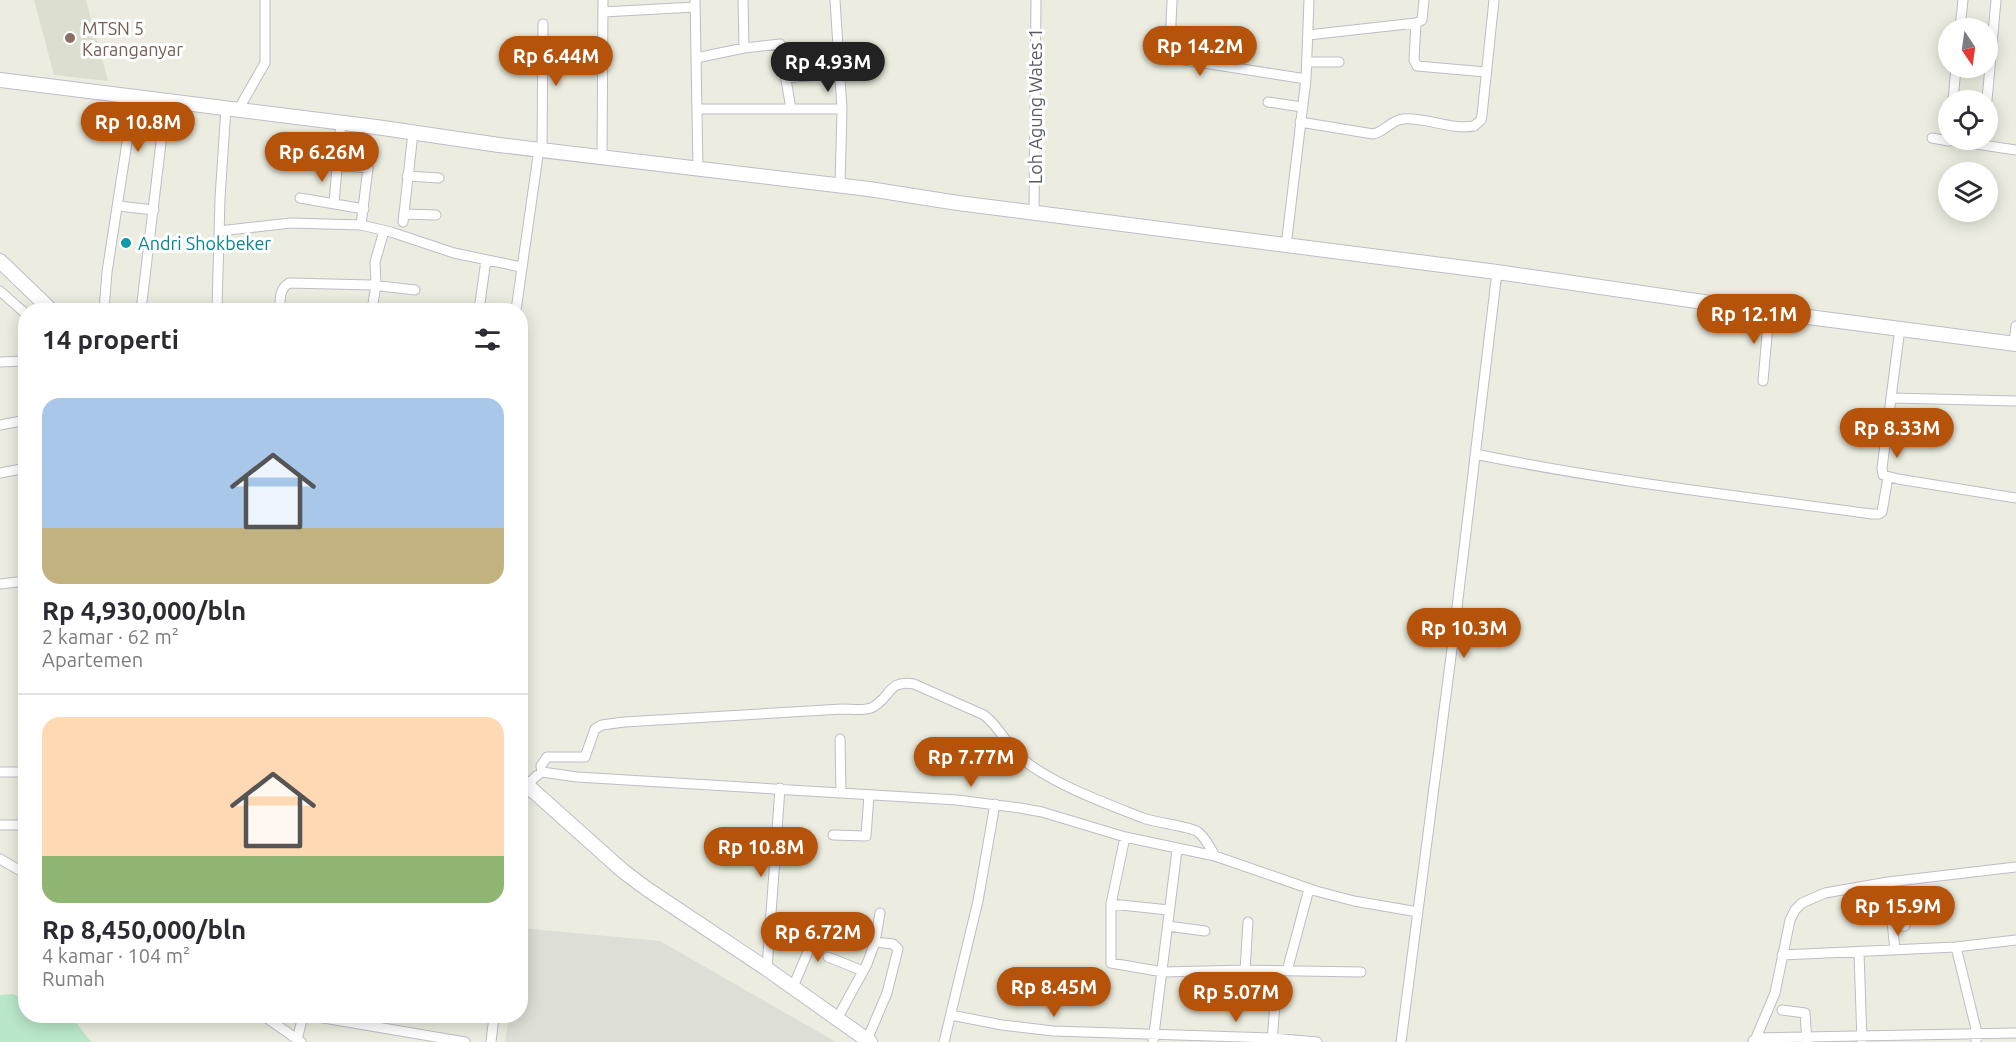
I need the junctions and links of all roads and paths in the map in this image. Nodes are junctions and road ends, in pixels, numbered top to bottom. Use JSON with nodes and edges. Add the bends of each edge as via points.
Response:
{"nodes":[{"id":1,"x":265,"y":0,"type":"edge"},
{"id":2,"x":603,"y":0,"type":"edge"},
{"id":3,"x":742,"y":0,"type":"edge"},
{"id":4,"x":835,"y":0,"type":"edge"},
{"id":5,"x":1035,"y":0,"type":"edge"},
{"id":6,"x":1172,"y":0,"type":"edge"},
{"id":7,"x":1309,"y":0,"type":"edge"},
{"id":8,"x":1424,"y":0,"type":"edge"},
{"id":9,"x":1494,"y":0,"type":"edge"},
{"id":10,"x":1964,"y":0,"type":"edge"},
{"id":11,"x":1996,"y":0,"type":"edge"},
{"id":12,"x":695,"y":3,"type":"edge"},
{"id":13,"x":603,"y":12,"type":"junction"},
{"id":14,"x":1961,"y":18,"type":"edge"},
{"id":15,"x":543,"y":24,"type":"dead end"},
{"id":16,"x":1416,"y":24,"type":"junction"},
{"id":17,"x":1308,"y":35,"type":"junction"},
{"id":18,"x":744,"y":48,"type":"junction"},
{"id":19,"x":696,"y":58,"type":"junction"},
{"id":20,"x":1307,"y":62,"type":"junction"},
{"id":21,"x":1339,"y":62,"type":"dead end"},
{"id":22,"x":1486,"y":72,"type":"junction"},
{"id":23,"x":840,"y":73,"type":"junction"},
{"id":24,"x":786,"y":78,"type":"junction"},
{"id":25,"x":1306,"y":79,"type":"junction"},
{"id":26,"x":0,"y":80,"type":"edge"},
{"id":27,"x":1988,"y":90,"type":"edge"},
{"id":28,"x":134,"y":97,"type":"junction"},
{"id":29,"x":166,"y":101,"type":"junction"},
{"id":30,"x":1268,"y":102,"type":"dead end"},
{"id":31,"x":1302,"y":106,"type":"junction"},
{"id":32,"x":232,"y":109,"type":"junction"},
{"id":33,"x":698,"y":109,"type":"junction"},
{"id":34,"x":791,"y":109,"type":"junction"},
{"id":35,"x":842,"y":109,"type":"junction"},
{"id":36,"x":1300,"y":122,"type":"junction"},
{"id":37,"x":341,"y":123,"type":"junction"},
{"id":38,"x":413,"y":133,"type":"junction"},
{"id":39,"x":1932,"y":138,"type":"dead end"},
{"id":40,"x":1938,"y":139,"type":"edge"},
{"id":41,"x":1998,"y":146,"type":"edge"},
{"id":42,"x":2016,"y":146,"type":"edge"},
{"id":43,"x":540,"y":149,"type":"junction"},
{"id":44,"x":2016,"y":150,"type":"edge"},
{"id":45,"x":602,"y":157,"type":"junction"},
{"id":46,"x":297,"y":161,"type":"dead end"},
{"id":47,"x":336,"y":165,"type":"junction"},
{"id":48,"x":698,"y":169,"type":"junction"},
{"id":49,"x":407,"y":176,"type":"junction"},
{"id":50,"x":440,"y":178,"type":"dead end"},
{"id":51,"x":840,"y":185,"type":"junction"},
{"id":52,"x":300,"y":198,"type":"dead end"},
{"id":53,"x":334,"y":203,"type":"junction"},
{"id":54,"x":118,"y":206,"type":"junction"},
{"id":55,"x":364,"y":209,"type":"junction"},
{"id":56,"x":154,"y":210,"type":"junction"},
{"id":57,"x":1034,"y":213,"type":"junction"},
{"id":58,"x":436,"y":215,"type":"dead end"},
{"id":59,"x":361,"y":225,"type":"junction"},
{"id":60,"x":219,"y":231,"type":"junction"},
{"id":61,"x":384,"y":231,"type":"junction"},
{"id":62,"x":1286,"y":246,"type":"junction"},
{"id":63,"x":486,"y":260,"type":"junction"},
{"id":64,"x":521,"y":267,"type":"junction"},
{"id":65,"x":3,"y":269,"type":"edge"},
{"id":66,"x":1497,"y":272,"type":"junction"},
{"id":67,"x":376,"y":285,"type":"junction"},
{"id":68,"x":415,"y":290,"type":"dead end"},
{"id":69,"x":0,"y":291,"type":"edge"},
{"id":70,"x":43,"y":303,"type":"edge"},
{"id":71,"x":105,"y":303,"type":"edge"},
{"id":72,"x":142,"y":303,"type":"edge"},
{"id":73,"x":217,"y":303,"type":"edge"},
{"id":74,"x":280,"y":303,"type":"edge"},
{"id":75,"x":373,"y":303,"type":"edge"},
{"id":76,"x":480,"y":303,"type":"edge"},
{"id":77,"x":517,"y":303,"type":"edge"},
{"id":78,"x":18,"y":307,"type":"edge"},
{"id":79,"x":1769,"y":312,"type":"junction"},
{"id":80,"x":2016,"y":326,"type":"edge"},
{"id":81,"x":1900,"y":328,"type":"junction"},
{"id":82,"x":2015,"y":344,"type":"edge"},
{"id":83,"x":0,"y":362,"type":"edge"},
{"id":84,"x":18,"y":362,"type":"edge"},
{"id":85,"x":1763,"y":381,"type":"dead end"},
{"id":86,"x":1892,"y":398,"type":"junction"},
{"id":87,"x":2016,"y":401,"type":"edge"},
{"id":88,"x":18,"y":422,"type":"edge"},
{"id":89,"x":0,"y":426,"type":"edge"},
{"id":90,"x":1475,"y":453,"type":"junction"},
{"id":91,"x":18,"y":470,"type":"edge"},
{"id":92,"x":0,"y":473,"type":"edge"},
{"id":93,"x":1888,"y":477,"type":"junction"},
{"id":94,"x":2016,"y":498,"type":"edge"},
{"id":95,"x":18,"y":582,"type":"edge"},
{"id":96,"x":0,"y":584,"type":"edge"},
{"id":97,"x":840,"y":739,"type":"dead end"},
{"id":98,"x":0,"y":772,"type":"edge"},
{"id":99,"x":18,"y":772,"type":"edge"},
{"id":100,"x":542,"y":772,"type":"junction"},
{"id":101,"x":528,"y":785,"type":"edge"},
{"id":102,"x":780,"y":788,"type":"junction"},
{"id":103,"x":841,"y":792,"type":"junction"},
{"id":104,"x":869,"y":795,"type":"junction"},
{"id":105,"x":528,"y":796,"type":"edge"},
{"id":106,"x":995,"y":804,"type":"junction"},
{"id":107,"x":0,"y":825,"type":"edge"},
{"id":108,"x":18,"y":825,"type":"edge"},
{"id":109,"x":833,"y":835,"type":"dead end"},
{"id":110,"x":777,"y":837,"type":"junction"},
{"id":111,"x":1125,"y":837,"type":"junction"},
{"id":112,"x":802,"y":839,"type":"dead end"},
{"id":113,"x":1177,"y":850,"type":"junction"},
{"id":114,"x":1215,"y":856,"type":"junction"},
{"id":115,"x":0,"y":859,"type":"edge"},
{"id":116,"x":2016,"y":867,"type":"edge"},
{"id":117,"x":18,"y":869,"type":"edge"},
{"id":118,"x":1309,"y":889,"type":"junction"},
{"id":119,"x":1111,"y":904,"type":"junction"},
{"id":120,"x":1169,"y":910,"type":"junction"},
{"id":121,"x":1418,"y":912,"type":"junction"},
{"id":122,"x":1891,"y":912,"type":"dead end"},
{"id":123,"x":880,"y":913,"type":"dead end"},
{"id":124,"x":1248,"y":922,"type":"dead end"},
{"id":125,"x":1168,"y":926,"type":"junction"},
{"id":126,"x":1905,"y":926,"type":"dead end"},
{"id":127,"x":1893,"y":927,"type":"junction"},
{"id":128,"x":818,"y":928,"type":"dead end"},
{"id":129,"x":1205,"y":931,"type":"dead end"},
{"id":130,"x":2016,"y":940,"type":"edge"},
{"id":131,"x":875,"y":942,"type":"junction"},
{"id":132,"x":1956,"y":947,"type":"junction"},
{"id":133,"x":1895,"y":950,"type":"junction"},
{"id":134,"x":1859,"y":952,"type":"junction"},
{"id":135,"x":1782,"y":955,"type":"junction"},
{"id":136,"x":828,"y":957,"type":"dead end"},
{"id":137,"x":767,"y":969,"type":"junction"},
{"id":138,"x":1245,"y":970,"type":"junction"},
{"id":139,"x":863,"y":971,"type":"junction"},
{"id":140,"x":1287,"y":971,"type":"junction"},
{"id":141,"x":1163,"y":972,"type":"junction"},
{"id":142,"x":1361,"y":972,"type":"dead end"},
{"id":143,"x":793,"y":987,"type":"junction"},
{"id":144,"x":1275,"y":1003,"type":"dead end"},
{"id":145,"x":1782,"y":1010,"type":"dead end"},
{"id":146,"x":951,"y":1015,"type":"junction"},
{"id":147,"x":837,"y":1019,"type":"junction"},
{"id":148,"x":274,"y":1023,"type":"edge"},
{"id":149,"x":302,"y":1023,"type":"edge"},
{"id":150,"x":358,"y":1023,"type":"edge"},
{"id":151,"x":494,"y":1023,"type":"edge"},
{"id":152,"x":1053,"y":1031,"type":"junction"},
{"id":153,"x":2016,"y":1033,"type":"edge"},
{"id":154,"x":1976,"y":1037,"type":"edge"},
{"id":155,"x":1153,"y":1038,"type":"edge"},
{"id":156,"x":1862,"y":1039,"type":"edge"},
{"id":157,"x":1272,"y":1040,"type":"edge"},
{"id":158,"x":1754,"y":1040,"type":"edge"},
{"id":159,"x":1807,"y":1040,"type":"edge"},
{"id":160,"x":299,"y":1041,"type":"edge"},
{"id":161,"x":869,"y":1041,"type":"edge"},
{"id":162,"x":465,"y":1042,"type":"edge"},
{"id":163,"x":491,"y":1042,"type":"edge"},
{"id":164,"x":944,"y":1042,"type":"edge"},
{"id":165,"x":1051,"y":1042,"type":"edge"},
{"id":166,"x":1317,"y":1042,"type":"edge"},
{"id":167,"x":1401,"y":1042,"type":"edge"}],
"edges":[{"from":1,"to":32,"type":"street","via":[[265,63]]},
{"from":2,"to":13,"type":"street"},
{"from":3,"to":18,"type":"street"},
{"from":4,"to":23,"type":"street"},
{"from":5,"to":57,"type":"street","name":"Loh Agung Wates 1"},
{"from":6,"to":25,"type":"street","via":[[1172,46],[1178,59]]},
{"from":7,"to":17,"type":"street"},
{"from":8,"to":16,"type":"street","via":[[1422,20]]},
{"from":9,"to":22,"type":"street"},
{"from":10,"to":14,"type":"street"},
{"from":11,"to":27,"type":"street"},
{"from":12,"to":13,"type":"street"},
{"from":12,"to":19,"type":"street"},
{"from":13,"to":45,"type":"street"},
{"from":15,"to":43,"type":"street"},
{"from":16,"to":17,"type":"street"},
{"from":16,"to":22,"type":"street","via":[[1417,66]]},
{"from":17,"to":20,"type":"street"},
{"from":18,"to":19,"type":"street"},
{"from":18,"to":24,"type":"street","via":[[780,44]]},
{"from":19,"to":33,"type":"street"},
{"from":20,"to":21,"type":"street"},
{"from":20,"to":25,"type":"street"},
{"from":22,"to":36,"type":"street","via":[[1481,120],[1474,126],[1404,119],[1373,134]]},
{"from":23,"to":24,"type":"street"},
{"from":23,"to":35,"type":"street"},
{"from":24,"to":34,"type":"street"},
{"from":25,"to":31,"type":"street"},
{"from":26,"to":28,"type":"main road"},
{"from":28,"to":29,"type":"main road"},
{"from":28,"to":54,"type":"street"},
{"from":29,"to":32,"type":"main road"},
{"from":29,"to":56,"type":"street"},
{"from":30,"to":31,"type":"street"},
{"from":31,"to":36,"type":"street"},
{"from":32,"to":37,"type":"main road"},
{"from":32,"to":60,"type":"street"},
{"from":33,"to":34,"type":"street"},
{"from":33,"to":48,"type":"street"},
{"from":34,"to":35,"type":"street"},
{"from":35,"to":51,"type":"street"},
{"from":36,"to":62,"type":"street"},
{"from":37,"to":38,"type":"main road"},
{"from":37,"to":47,"type":"street"},
{"from":38,"to":43,"type":"main road"},
{"from":38,"to":49,"type":"street"},
{"from":39,"to":40,"type":"street"},
{"from":41,"to":44,"type":"street"},
{"from":42,"to":44,"type":"street"},
{"from":43,"to":45,"type":"main road"},
{"from":43,"to":64,"type":"street"},
{"from":45,"to":48,"type":"main road"},
{"from":46,"to":47,"type":"street"},
{"from":47,"to":53,"type":"street"},
{"from":47,"to":55,"type":"street","via":[[369,169]]},
{"from":48,"to":51,"type":"main road"},
{"from":49,"to":50,"type":"street"},
{"from":49,"to":58,"type":"street","via":[[404,218]]},
{"from":51,"to":57,"type":"main road"},
{"from":52,"to":53,"type":"street"},
{"from":53,"to":55,"type":"street"},
{"from":54,"to":56,"type":"street"},
{"from":54,"to":71,"type":"street"},
{"from":55,"to":59,"type":"street"},
{"from":56,"to":72,"type":"street"},
{"from":57,"to":62,"type":"main road"},
{"from":59,"to":60,"type":"street","via":[[291,223]]},
{"from":59,"to":61,"type":"street"},
{"from":60,"to":73,"type":"street"},
{"from":61,"to":63,"type":"street"},
{"from":61,"to":67,"type":"street","via":[[375,262]]},
{"from":62,"to":66,"type":"main road"},
{"from":63,"to":64,"type":"street"},
{"from":63,"to":76,"type":"street"},
{"from":64,"to":77,"type":"street"},
{"from":65,"to":70,"type":"main road"},
{"from":66,"to":79,"type":"main road"},
{"from":66,"to":90,"type":"street"},
{"from":67,"to":68,"type":"street"},
{"from":67,"to":74,"type":"street","via":[[289,283],[280,294]]},
{"from":67,"to":75,"type":"street"},
{"from":69,"to":78,"type":"street"},
{"from":79,"to":81,"type":"main road"},
{"from":79,"to":85,"type":"street"},
{"from":80,"to":82,"type":"street"},
{"from":81,"to":82,"type":"main road"},
{"from":81,"to":86,"type":"street"},
{"from":83,"to":84,"type":"street"},
{"from":86,"to":87,"type":"street"},
{"from":86,"to":93,"type":"street","via":[[1882,468],[1883,475]]},
{"from":88,"to":89,"type":"street"},
{"from":90,"to":93,"type":"street","via":[[1614,478],[1872,514],[1882,512]]},
{"from":90,"to":121,"type":"street"},
{"from":91,"to":92,"type":"street"},
{"from":93,"to":94,"type":"street"},
{"from":95,"to":96,"type":"street"},
{"from":97,"to":103,"type":"street"},
{"from":98,"to":99,"type":"street"},
{"from":100,"to":101,"type":"street"},
{"from":100,"to":102,"type":"street"},
{"from":100,"to":114,"type":"street","via":[[547,757],[585,756],[594,731],[602,725],[861,710],[880,703],[894,686],[906,682],[991,720],[1018,756],[1046,776],[1156,823],[1194,830]]},
{"from":102,"to":103,"type":"street"},
{"from":102,"to":110,"type":"street"},
{"from":103,"to":104,"type":"street"},
{"from":104,"to":106,"type":"street"},
{"from":104,"to":109,"type":"street","via":[[866,836]]},
{"from":105,"to":137,"type":"main road","via":[[668,904]]},
{"from":106,"to":111,"type":"street","via":[[1042,812]]},
{"from":106,"to":146,"type":"street","via":[[978,902]]},
{"from":107,"to":108,"type":"street"},
{"from":110,"to":112,"type":"street"},
{"from":110,"to":137,"type":"street"},
{"from":111,"to":113,"type":"street"},
{"from":111,"to":119,"type":"street"},
{"from":113,"to":114,"type":"street"},
{"from":113,"to":120,"type":"street"},
{"from":114,"to":118,"type":"street"},
{"from":115,"to":117,"type":"street"},
{"from":116,"to":135,"type":"street","via":[[1888,882],[1811,898],[1790,920]]},
{"from":118,"to":121,"type":"street","via":[[1354,902]]},
{"from":118,"to":140,"type":"street"},
{"from":119,"to":120,"type":"street"},
{"from":119,"to":141,"type":"street","via":[[1111,963]]},
{"from":120,"to":125,"type":"street"},
{"from":121,"to":167,"type":"street"},
{"from":122,"to":127,"type":"street"},
{"from":123,"to":131,"type":"street"},
{"from":124,"to":138,"type":"street"},
{"from":125,"to":129,"type":"street"},
{"from":125,"to":141,"type":"street"},
{"from":126,"to":127,"type":"street"},
{"from":127,"to":133,"type":"street"},
{"from":128,"to":143,"type":"street"},
{"from":130,"to":132,"type":"street"},
{"from":131,"to":139,"type":"street"},
{"from":131,"to":161,"type":"street","via":[[893,944],[898,949]]},
{"from":132,"to":133,"type":"street"},
{"from":132,"to":154,"type":"street"},
{"from":133,"to":134,"type":"street"},
{"from":134,"to":135,"type":"street"},
{"from":134,"to":156,"type":"street"},
{"from":135,"to":158,"type":"street","via":[[1775,993]]},
{"from":136,"to":139,"type":"street"},
{"from":137,"to":143,"type":"main road"},
{"from":138,"to":140,"type":"street"},
{"from":138,"to":141,"type":"street"},
{"from":139,"to":147,"type":"street"},
{"from":140,"to":142,"type":"street"},
{"from":141,"to":155,"type":"street"},
{"from":143,"to":147,"type":"main road"},
{"from":144,"to":157,"type":"street"},
{"from":145,"to":159,"type":"street","via":[[1805,1013]]},
{"from":146,"to":152,"type":"street"},
{"from":146,"to":164,"type":"street"},
{"from":147,"to":161,"type":"main road"},
{"from":148,"to":160,"type":"street"},
{"from":149,"to":160,"type":"street"},
{"from":150,"to":162,"type":"street"},
{"from":151,"to":163,"type":"street"},
{"from":152,"to":155,"type":"street"},
{"from":152,"to":165,"type":"street"},
{"from":153,"to":154,"type":"street"},
{"from":154,"to":156,"type":"street"},
{"from":155,"to":157,"type":"street"},
{"from":156,"to":159,"type":"street"},
{"from":157,"to":166,"type":"street"},
{"from":158,"to":159,"type":"street"}]}
